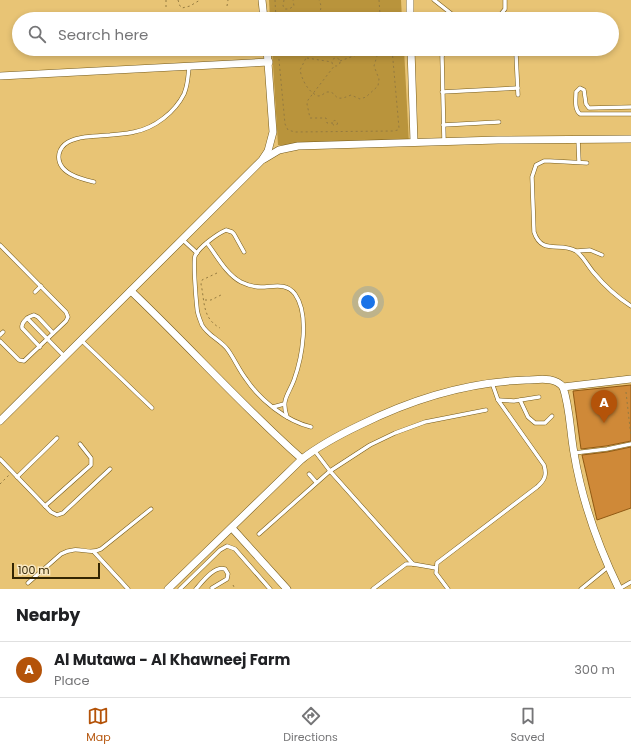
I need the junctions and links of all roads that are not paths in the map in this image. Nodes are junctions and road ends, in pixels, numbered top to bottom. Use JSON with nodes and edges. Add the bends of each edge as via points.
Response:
{"nodes":[{"id":1,"x":262,"y":0,"type":"edge"},
{"id":2,"x":410,"y":0,"type":"edge"},
{"id":3,"x":434,"y":0,"type":"edge"},
{"id":4,"x":506,"y":0,"type":"edge"},
{"id":5,"x":263,"y":12,"type":"edge"},
{"id":6,"x":410,"y":12,"type":"edge"},
{"id":7,"x":449,"y":12,"type":"edge"},
{"id":8,"x":503,"y":12,"type":"edge"},
{"id":9,"x":268,"y":56,"type":"edge"},
{"id":10,"x":411,"y":56,"type":"edge"},
{"id":11,"x":442,"y":56,"type":"edge"},
{"id":12,"x":516,"y":56,"type":"edge"},
{"id":13,"x":268,"y":62,"type":"junction"},
{"id":14,"x":189,"y":66,"type":"junction"},
{"id":15,"x":0,"y":76,"type":"edge"},
{"id":16,"x":518,"y":88,"type":"junction"},
{"id":17,"x":442,"y":92,"type":"junction"},
{"id":18,"x":518,"y":95,"type":"dead end"},
{"id":19,"x":631,"y":107,"type":"edge"},
{"id":20,"x":631,"y":114,"type":"edge"},
{"id":21,"x":499,"y":122,"type":"dead end"},
{"id":22,"x":443,"y":125,"type":"junction"},
{"id":23,"x":578,"y":139,"type":"junction"},
{"id":24,"x":631,"y":139,"type":"edge"},
{"id":25,"x":444,"y":141,"type":"junction"},
{"id":26,"x":414,"y":142,"type":"junction"},
{"id":27,"x":262,"y":160,"type":"junction"},
{"id":28,"x":579,"y":162,"type":"junction"},
{"id":29,"x":587,"y":163,"type":"dead end"},
{"id":30,"x":94,"y":182,"type":"dead end"},
{"id":31,"x":182,"y":239,"type":"junction"},
{"id":32,"x":207,"y":243,"type":"junction"},
{"id":33,"x":0,"y":245,"type":"edge"},
{"id":34,"x":577,"y":251,"type":"junction"},
{"id":35,"x":244,"y":252,"type":"dead end"},
{"id":36,"x":197,"y":253,"type":"junction"},
{"id":37,"x":602,"y":255,"type":"dead end"},
{"id":38,"x":41,"y":286,"type":"junction"},
{"id":39,"x":131,"y":290,"type":"junction"},
{"id":40,"x":35,"y":292,"type":"dead end"},
{"id":41,"x":631,"y":306,"type":"edge"},
{"id":42,"x":27,"y":318,"type":"junction"},
{"id":43,"x":54,"y":334,"type":"junction"},
{"id":44,"x":47,"y":340,"type":"junction"},
{"id":45,"x":81,"y":340,"type":"junction"},
{"id":46,"x":0,"y":341,"type":"edge"},
{"id":47,"x":40,"y":347,"type":"junction"},
{"id":48,"x":64,"y":357,"type":"junction"},
{"id":49,"x":631,"y":379,"type":"edge"},
{"id":50,"x":492,"y":382,"type":"junction"},
{"id":51,"x":563,"y":387,"type":"junction"},
{"id":52,"x":539,"y":397,"type":"dead end"},
{"id":53,"x":498,"y":400,"type":"junction"},
{"id":54,"x":520,"y":400,"type":"junction"},
{"id":55,"x":284,"y":404,"type":"junction"},
{"id":56,"x":152,"y":408,"type":"dead end"},
{"id":57,"x":272,"y":408,"type":"junction"},
{"id":58,"x":486,"y":410,"type":"dead end"},
{"id":59,"x":552,"y":416,"type":"dead end"},
{"id":60,"x":287,"y":417,"type":"junction"},
{"id":61,"x":0,"y":421,"type":"edge"},
{"id":62,"x":311,"y":426,"type":"dead end"},
{"id":63,"x":57,"y":438,"type":"dead end"},
{"id":64,"x":80,"y":444,"type":"dead end"},
{"id":65,"x":631,"y":444,"type":"edge"},
{"id":66,"x":314,"y":450,"type":"junction"},
{"id":67,"x":574,"y":453,"type":"junction"},
{"id":68,"x":0,"y":459,"type":"edge"},
{"id":69,"x":302,"y":460,"type":"junction"},
{"id":70,"x":110,"y":469,"type":"dead end"},
{"id":71,"x":330,"y":470,"type":"junction"},
{"id":72,"x":309,"y":474,"type":"dead end"},
{"id":73,"x":17,"y":477,"type":"junction"},
{"id":74,"x":316,"y":482,"type":"junction"},
{"id":75,"x":45,"y":506,"type":"junction"},
{"id":76,"x":151,"y":508,"type":"dead end"},
{"id":77,"x":232,"y":528,"type":"junction"},
{"id":78,"x":258,"y":534,"type":"dead end"},
{"id":79,"x":94,"y":552,"type":"junction"},
{"id":80,"x":413,"y":564,"type":"junction"},
{"id":81,"x":608,"y":567,"type":"junction"},
{"id":82,"x":436,"y":568,"type":"junction"},
{"id":83,"x":631,"y":582,"type":"edge"},
{"id":84,"x":28,"y":583,"type":"dead end"},
{"id":85,"x":212,"y":588,"type":"dead end"},
{"id":86,"x":128,"y":589,"type":"edge"},
{"id":87,"x":168,"y":589,"type":"edge"},
{"id":88,"x":180,"y":589,"type":"edge"},
{"id":89,"x":196,"y":589,"type":"edge"},
{"id":90,"x":270,"y":589,"type":"edge"},
{"id":91,"x":287,"y":589,"type":"edge"},
{"id":92,"x":373,"y":589,"type":"edge"},
{"id":93,"x":448,"y":589,"type":"edge"},
{"id":94,"x":581,"y":589,"type":"edge"},
{"id":95,"x":619,"y":589,"type":"edge"}],
"edges":[{"from":1,"to":5,"type":"street"},
{"from":2,"to":6,"type":"street"},
{"from":3,"to":7,"type":"lane"},
{"from":4,"to":8,"type":"lane"},
{"from":9,"to":13,"type":"street"},
{"from":10,"to":26,"type":"street"},
{"from":11,"to":17,"type":"lane"},
{"from":12,"to":16,"type":"lane"},
{"from":13,"to":14,"type":"street"},
{"from":13,"to":27,"type":"street","via":[[273,132]]},
{"from":14,"to":15,"type":"street"},
{"from":14,"to":30,"type":"lane","via":[[187,83],[179,102],[155,124],[135,132],[74,140],[61,148],[59,157],[65,170],[76,177]]},
{"from":16,"to":17,"type":"lane"},
{"from":16,"to":18,"type":"lane"},
{"from":17,"to":22,"type":"lane"},
{"from":19,"to":20,"type":"lane","via":[[589,108],[584,90],[580,88],[576,92],[576,108],[580,114]]},
{"from":21,"to":22,"type":"lane"},
{"from":22,"to":25,"type":"lane"},
{"from":23,"to":24,"type":"street"},
{"from":23,"to":25,"type":"street"},
{"from":23,"to":28,"type":"lane"},
{"from":25,"to":26,"type":"street"},
{"from":26,"to":27,"type":"street","via":[[289,147]]},
{"from":27,"to":31,"type":"street"},
{"from":28,"to":29,"type":"lane"},
{"from":28,"to":34,"type":"lane","via":[[544,161],[536,165],[532,178],[536,238],[546,246]]},
{"from":31,"to":36,"type":"lane"},
{"from":31,"to":39,"type":"street"},
{"from":32,"to":35,"type":"lane","via":[[219,233],[229,230]]},
{"from":32,"to":36,"type":"lane"},
{"from":32,"to":55,"type":"lane","via":[[227,271],[241,282],[255,286],[283,286],[298,298],[302,313],[302,344],[294,381]]},
{"from":33,"to":38,"type":"lane"},
{"from":34,"to":37,"type":"lane","via":[[590,250]]},
{"from":34,"to":41,"type":"lane","via":[[604,283]]},
{"from":36,"to":57,"type":"lane","via":[[194,263],[197,308],[203,325],[206,331],[225,346],[246,380]]},
{"from":38,"to":40,"type":"lane"},
{"from":38,"to":43,"type":"lane","via":[[67,314],[67,319]]},
{"from":39,"to":45,"type":"street"},
{"from":39,"to":69,"type":"street"},
{"from":42,"to":43,"type":"lane","via":[[36,315]]},
{"from":42,"to":44,"type":"lane"},
{"from":42,"to":47,"type":"lane","via":[[22,328]]},
{"from":43,"to":44,"type":"lane"},
{"from":44,"to":47,"type":"lane"},
{"from":44,"to":48,"type":"lane"},
{"from":45,"to":48,"type":"street"},
{"from":45,"to":56,"type":"lane"},
{"from":46,"to":47,"type":"lane","via":[[21,361]]},
{"from":48,"to":61,"type":"street"},
{"from":49,"to":51,"type":"street"},
{"from":50,"to":51,"type":"street","via":[[554,380]]},
{"from":50,"to":53,"type":"lane"},
{"from":50,"to":66,"type":"street","via":[[449,390],[414,401],[335,437]]},
{"from":51,"to":67,"type":"street"},
{"from":52,"to":54,"type":"lane"},
{"from":53,"to":54,"type":"lane"},
{"from":53,"to":82,"type":"lane","via":[[541,460],[546,471],[545,478],[440,559]]},
{"from":54,"to":59,"type":"lane","via":[[528,417],[535,423],[545,423]]},
{"from":55,"to":57,"type":"lane"},
{"from":55,"to":60,"type":"lane"},
{"from":57,"to":60,"type":"lane"},
{"from":58,"to":71,"type":"lane","via":[[425,422],[370,446]]},
{"from":60,"to":62,"type":"lane"},
{"from":63,"to":73,"type":"lane"},
{"from":64,"to":75,"type":"lane","via":[[91,458],[91,465]]},
{"from":65,"to":67,"type":"lane"},
{"from":66,"to":69,"type":"street"},
{"from":66,"to":71,"type":"lane"},
{"from":67,"to":81,"type":"street","via":[[588,514]]},
{"from":68,"to":73,"type":"lane"},
{"from":69,"to":77,"type":"street"},
{"from":70,"to":75,"type":"lane","via":[[60,514],[54,514]]},
{"from":71,"to":74,"type":"lane"},
{"from":71,"to":80,"type":"lane"},
{"from":72,"to":74,"type":"lane"},
{"from":73,"to":75,"type":"lane"},
{"from":74,"to":78,"type":"lane"},
{"from":76,"to":79,"type":"lane"},
{"from":77,"to":87,"type":"street"},
{"from":77,"to":91,"type":"street"},
{"from":79,"to":84,"type":"lane","via":[[78,549],[66,551]]},
{"from":79,"to":86,"type":"lane"},
{"from":80,"to":82,"type":"lane"},
{"from":80,"to":92,"type":"lane","via":[[406,564]]},
{"from":81,"to":94,"type":"lane"},
{"from":81,"to":95,"type":"street"},
{"from":82,"to":93,"type":"lane","via":[[438,577]]},
{"from":83,"to":95,"type":"lane"},
{"from":85,"to":89,"type":"lane","via":[[227,579],[225,569],[220,568],[212,573]]},
{"from":88,"to":90,"type":"lane","via":[[227,546],[235,549]]}]}
